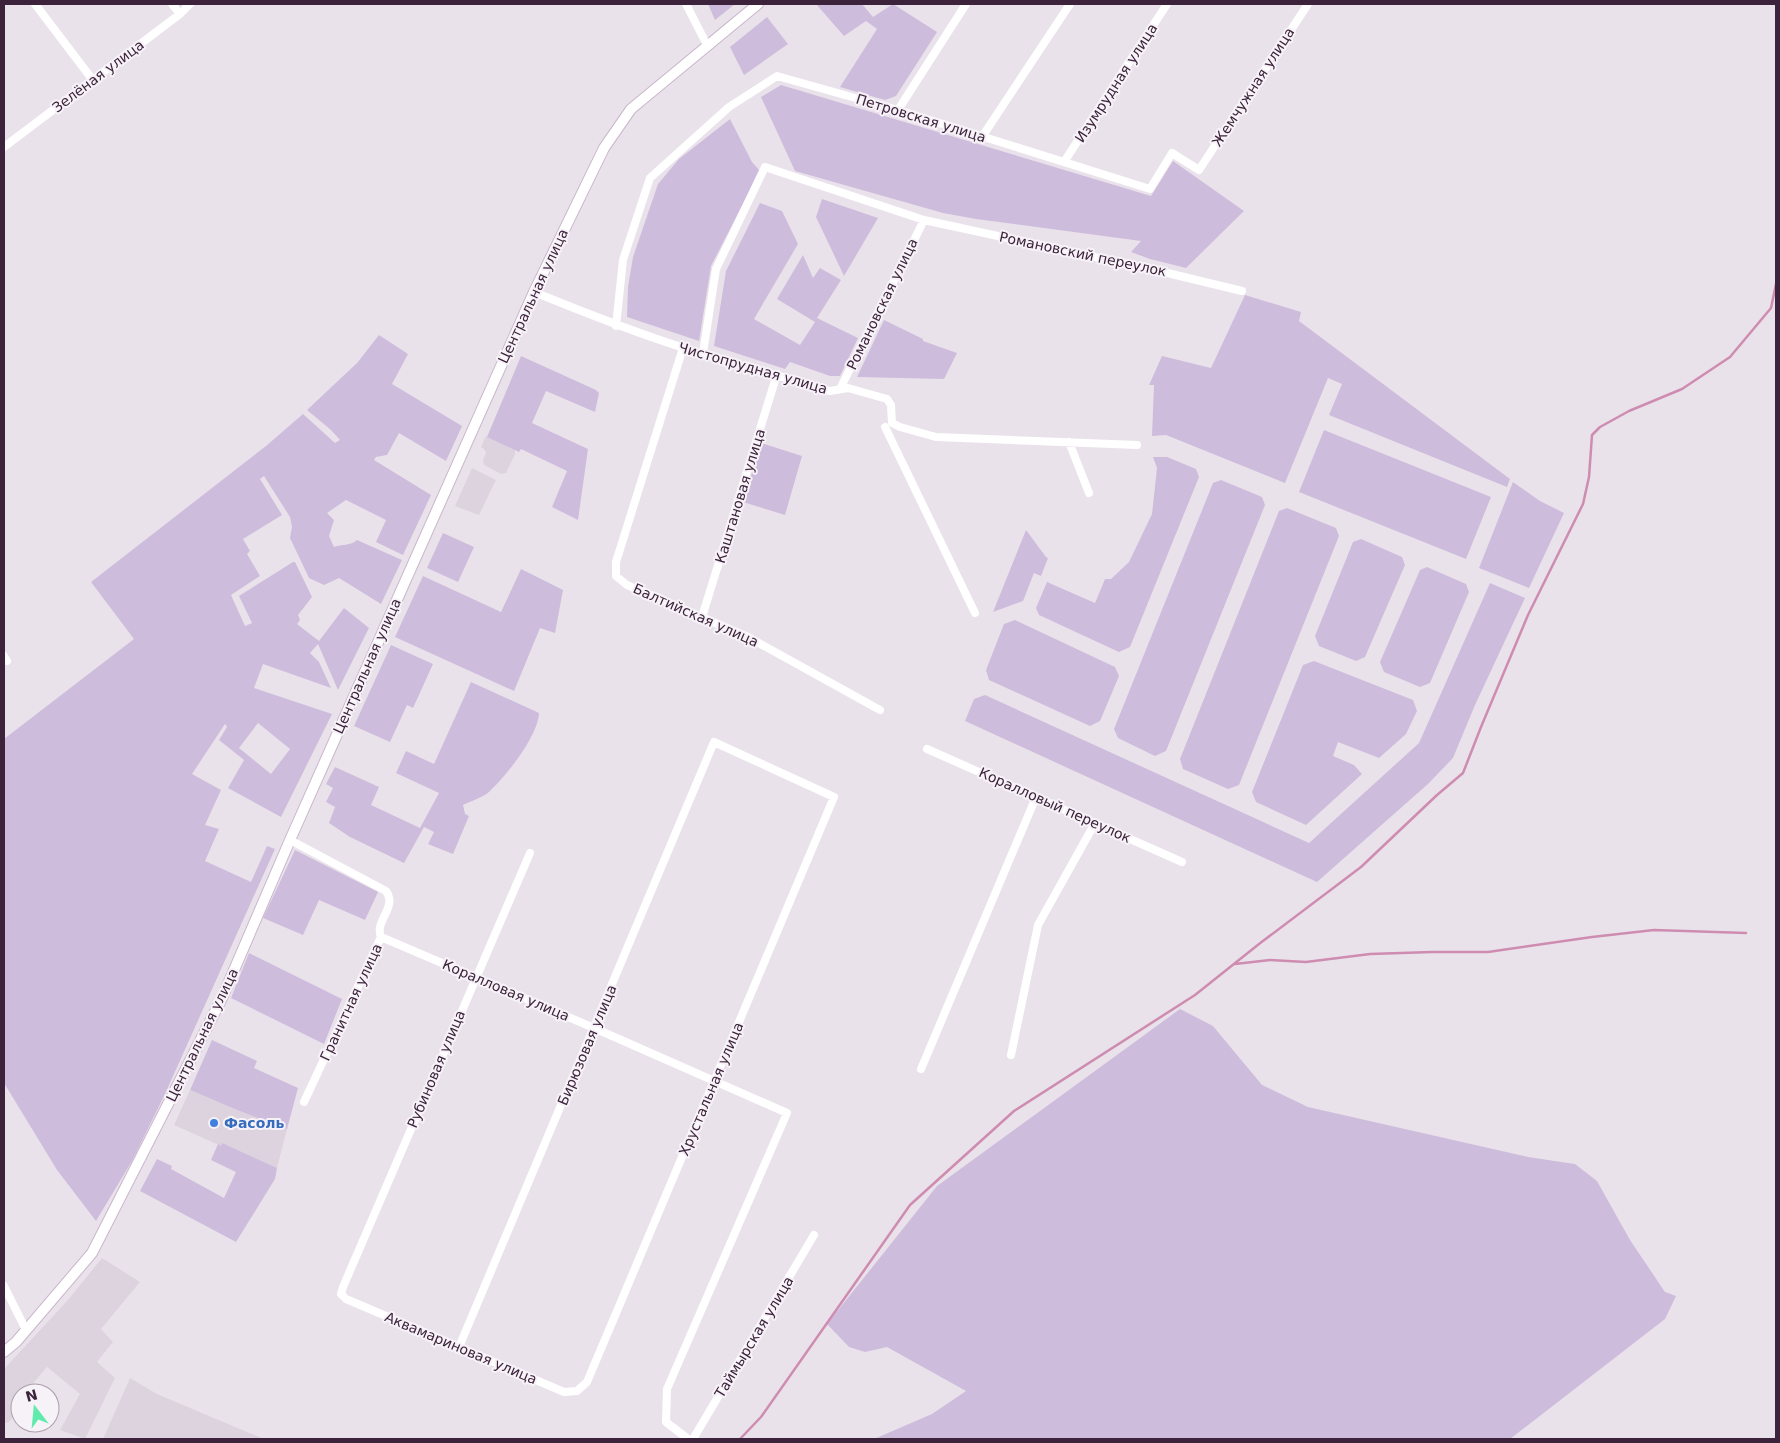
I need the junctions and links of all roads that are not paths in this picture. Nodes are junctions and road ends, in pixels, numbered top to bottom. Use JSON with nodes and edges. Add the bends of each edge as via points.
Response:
{"nodes":[{"id":1,"x":35,"y":4,"type":"edge"},
{"id":2,"x":172,"y":4,"type":"edge"},
{"id":3,"x":190,"y":4,"type":"edge"},
{"id":4,"x":686,"y":4,"type":"edge"},
{"id":5,"x":758,"y":4,"type":"edge"},
{"id":6,"x":966,"y":4,"type":"edge"},
{"id":7,"x":1070,"y":4,"type":"edge"},
{"id":8,"x":1167,"y":4,"type":"edge"},
{"id":9,"x":1308,"y":4,"type":"edge"},
{"id":10,"x":180,"y":14,"type":"junction"},
{"id":11,"x":707,"y":45,"type":"junction"},
{"id":12,"x":92,"y":79,"type":"junction"},
{"id":13,"x":898,"y":110,"type":"junction"},
{"id":14,"x":982,"y":137,"type":"junction"},
{"id":15,"x":4,"y":147,"type":"edge"},
{"id":16,"x":1064,"y":162,"type":"junction"},
{"id":17,"x":1199,"y":170,"type":"joint"},
{"id":18,"x":924,"y":220,"type":"junction"},
{"id":19,"x":1242,"y":291,"type":"dead end"},
{"id":20,"x":534,"y":292,"type":"junction"},
{"id":21,"x":616,"y":326,"type":"junction"},
{"id":22,"x":684,"y":348,"type":"junction"},
{"id":23,"x":703,"y":353,"type":"junction"},
{"id":24,"x":777,"y":374,"type":"junction"},
{"id":25,"x":840,"y":388,"type":"junction"},
{"id":26,"x":885,"y":427,"type":"dead end"},
{"id":27,"x":1069,"y":442,"type":"junction"},
{"id":28,"x":1137,"y":444,"type":"dead end"},
{"id":29,"x":1088,"y":493,"type":"dead end"},
{"id":30,"x":975,"y":613,"type":"dead end"},
{"id":31,"x":702,"y":617,"type":"junction"},
{"id":32,"x":880,"y":710,"type":"dead end"},
{"id":33,"x":927,"y":749,"type":"dead end"},
{"id":34,"x":834,"y":797,"type":"joint"},
{"id":35,"x":1036,"y":797,"type":"junction"},
{"id":36,"x":1095,"y":823,"type":"junction"},
{"id":37,"x":290,"y":840,"type":"junction"},
{"id":38,"x":530,"y":853,"type":"dead end"},
{"id":39,"x":1182,"y":862,"type":"dead end"},
{"id":40,"x":380,"y":937,"type":"junction"},
{"id":41,"x":475,"y":977,"type":"junction"},
{"id":42,"x":594,"y":1028,"type":"junction"},
{"id":43,"x":1011,"y":1055,"type":"dead end"},
{"id":44,"x":921,"y":1070,"type":"dead end"},
{"id":45,"x":714,"y":1081,"type":"junction"},
{"id":46,"x":304,"y":1102,"type":"dead end"},
{"id":47,"x":814,"y":1235,"type":"dead end"},
{"id":48,"x":4,"y":1286,"type":"edge"},
{"id":49,"x":343,"y":1286,"type":"joint"},
{"id":50,"x":26,"y":1330,"type":"junction"},
{"id":51,"x":459,"y":1347,"type":"junction"},
{"id":52,"x":4,"y":1352,"type":"edge"},
{"id":53,"x":587,"y":1382,"type":"joint"},
{"id":54,"x":688,"y":1439,"type":"edge"},
{"id":55,"x":693,"y":1439,"type":"edge"}],
"edges":[{"from":1,"to":12,"type":"street"},
{"from":2,"to":10,"type":"street"},
{"from":3,"to":10,"type":"street","name":"Зелёная улица"},
{"from":4,"to":11,"type":"street"},
{"from":5,"to":11,"type":"main road","name":"Центральная улица"},
{"from":6,"to":13,"type":"street"},
{"from":7,"to":14,"type":"street"},
{"from":8,"to":16,"type":"street","name":"Изумрудная улица"},
{"from":9,"to":17,"type":"street","name":"Жемчужная улица"},
{"from":10,"to":12,"type":"street","name":"Зелёная улица"},
{"from":11,"to":20,"type":"main road","name":"Центральная улица","via":[[630,109],[604,148]]},
{"from":12,"to":15,"type":"street","name":"Зелёная улица"},
{"from":13,"to":14,"type":"street","name":"Петровская улица"},
{"from":13,"to":21,"type":"street","name":"Петровская улица","via":[[777,76],[729,107],[650,178],[623,260]]},
{"from":14,"to":16,"type":"street","name":"Петровская улица"},
{"from":16,"to":17,"type":"street","name":"Петровская улица","via":[[1150,189],[1172,153]]},
{"from":18,"to":19,"type":"street","name":"Романовский переулок"},
{"from":18,"to":23,"type":"street","via":[[765,167],[716,269]]},
{"from":18,"to":25,"type":"street","name":"Романовская улица"},
{"from":20,"to":21,"type":"street","name":"Чистопрудная улица"},
{"from":20,"to":37,"type":"main road","name":"Центральная улица"},
{"from":21,"to":22,"type":"street","name":"Чистопрудная улица"},
{"from":22,"to":23,"type":"street","name":"Чистопрудная улица"},
{"from":22,"to":31,"type":"street","name":"Балтийская улица","via":[[616,562],[616,576],[627,585]]},
{"from":23,"to":24,"type":"street","name":"Чистопрудная улица"},
{"from":24,"to":25,"type":"street","name":"Чистопрудная улица","via":[[830,392]]},
{"from":24,"to":31,"type":"street","name":"Каштановая улица"},
{"from":25,"to":27,"type":"street","name":"Чистопрудная улица","via":[[887,399],[891,405],[892,423],[936,437]]},
{"from":26,"to":30,"type":"street"},
{"from":27,"to":28,"type":"street","name":"Чистопрудная улица"},
{"from":27,"to":29,"type":"street"},
{"from":31,"to":32,"type":"street","name":"Балтийская улица","via":[[748,637]]},
{"from":33,"to":35,"type":"street","name":"Коралловый переулок"},
{"from":34,"to":42,"type":"street","name":"Бирюзовая улица","via":[[714,742]]},
{"from":34,"to":45,"type":"street","name":"Хрустальная улица"},
{"from":35,"to":36,"type":"street","name":"Коралловый переулок"},
{"from":35,"to":44,"type":"street"},
{"from":36,"to":39,"type":"street","name":"Коралловый переулок"},
{"from":36,"to":43,"type":"street","via":[[1038,925]]},
{"from":37,"to":40,"type":"street","name":"Гранитная улица","via":[[386,891],[390,903],[380,928]]},
{"from":37,"to":50,"type":"main road","name":"Центральная улица","via":[[222,998],[92,1254]]},
{"from":38,"to":41,"type":"street","name":"Рубиновая улица"},
{"from":40,"to":41,"type":"street","name":"Коралловая улица"},
{"from":40,"to":46,"type":"street","name":"Гранитная улица"},
{"from":41,"to":42,"type":"street","name":"Коралловая улица"},
{"from":41,"to":49,"type":"street","name":"Рубиновая улица"},
{"from":42,"to":45,"type":"street","name":"Коралловая улица"},
{"from":42,"to":51,"type":"street","name":"Бирюзовая улица"},
{"from":45,"to":53,"type":"street","name":"Хрустальная улица"},
{"from":45,"to":54,"type":"street","name":"Коралловая улица","via":[[787,1113],[667,1389],[666,1422]]},
{"from":47,"to":55,"type":"street","name":"Таймырская улица"},
{"from":48,"to":50,"type":"street"},
{"from":49,"to":51,"type":"street","name":"Аквамариновая улица","via":[[342,1294],[346,1299]]},
{"from":50,"to":52,"type":"main road","name":"Центральная улица"},
{"from":51,"to":53,"type":"street","name":"Аквамариновая улица","via":[[564,1392],[577,1391]]}]}
